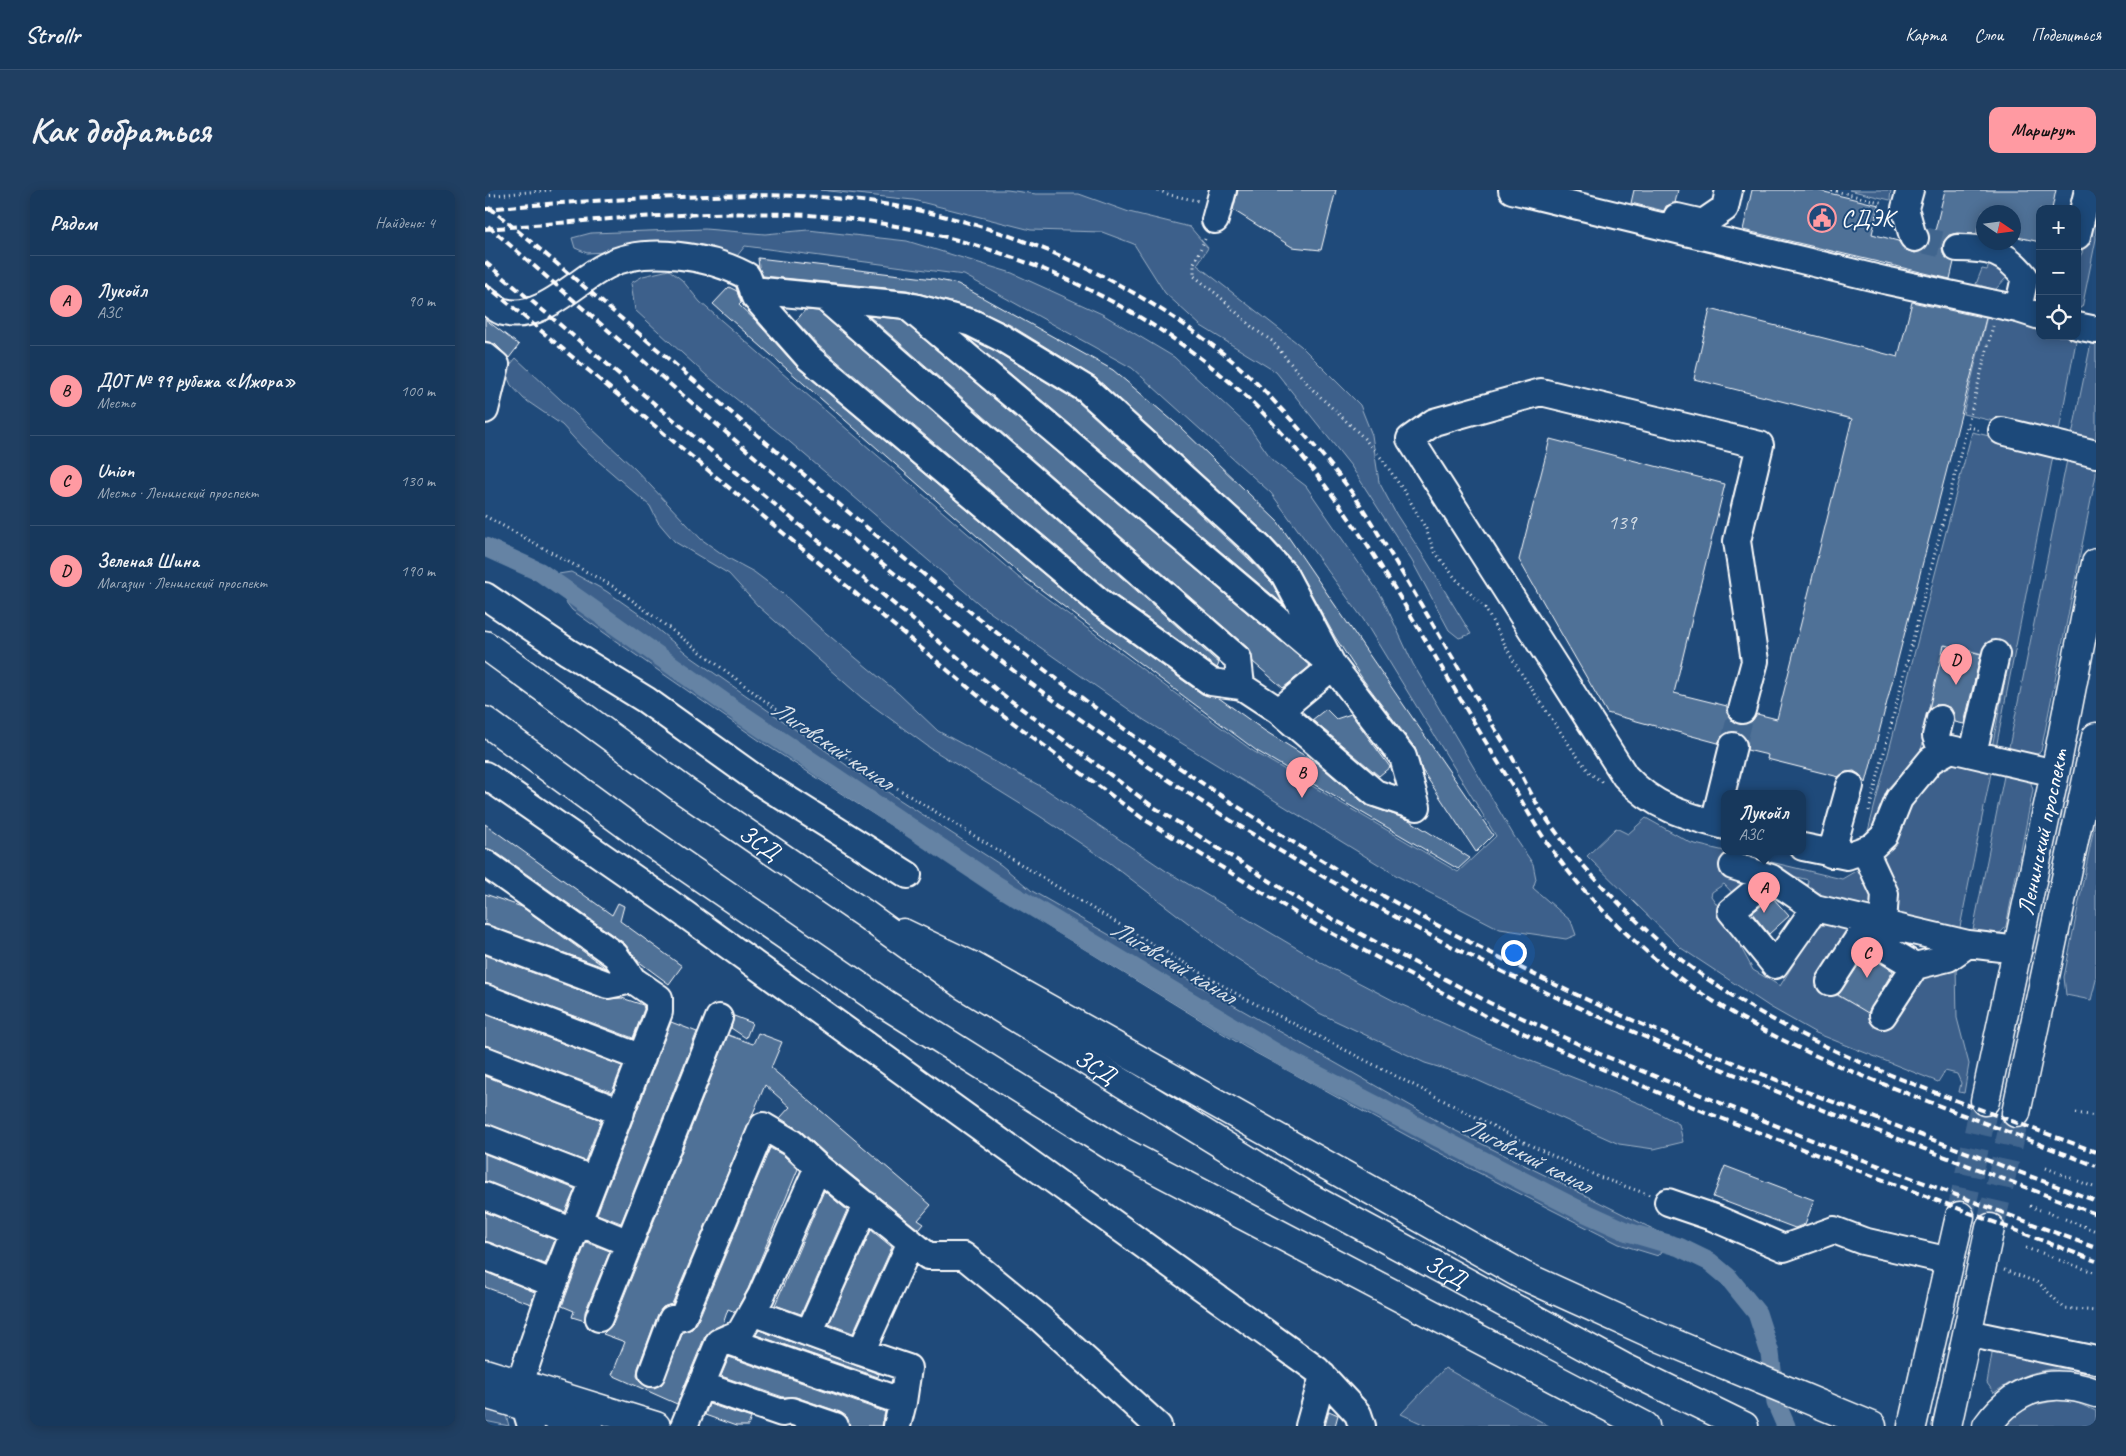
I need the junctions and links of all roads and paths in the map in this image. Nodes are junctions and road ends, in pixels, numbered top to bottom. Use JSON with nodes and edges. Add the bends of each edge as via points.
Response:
{"nodes":[{"id":1,"x":551,"y":190,"type":"edge"},
{"id":2,"x":1158,"y":190,"type":"edge"},
{"id":3,"x":1512,"y":190,"type":"edge"},
{"id":4,"x":1565,"y":190,"type":"edge"},
{"id":5,"x":1729,"y":190,"type":"edge"},
{"id":6,"x":1831,"y":190,"type":"edge"},
{"id":7,"x":2088,"y":190,"type":"edge"},
{"id":8,"x":485,"y":196,"type":"edge"},
{"id":9,"x":1616,"y":198,"type":"edge"},
{"id":10,"x":1908,"y":199,"type":"edge"},
{"id":11,"x":1219,"y":205,"type":"edge"},
{"id":12,"x":1671,"y":215,"type":"dead end"},
{"id":13,"x":2081,"y":219,"type":"edge"},
{"id":14,"x":1915,"y":238,"type":"dead end"},
{"id":15,"x":1957,"y":248,"type":"tunnel mouth"},
{"id":16,"x":2033,"y":275,"type":"edge"},
{"id":17,"x":750,"y":283,"type":"junction"},
{"id":18,"x":824,"y":297,"type":"junction"},
{"id":19,"x":485,"y":300,"type":"edge"},
{"id":20,"x":906,"y":305,"type":"junction"},
{"id":21,"x":2019,"y":310,"type":"edge"},
{"id":22,"x":2081,"y":327,"type":"edge"},
{"id":23,"x":2096,"y":330,"type":"edge"},
{"id":24,"x":485,"y":356,"type":"edge"},
{"id":25,"x":485,"y":410,"type":"edge"},
{"id":26,"x":2002,"y":431,"type":"dead end"},
{"id":27,"x":2096,"y":454,"type":"edge"},
{"id":28,"x":485,"y":516,"type":"edge"},
{"id":29,"x":2096,"y":563,"type":"edge"},
{"id":30,"x":485,"y":596,"type":"edge"},
{"id":31,"x":485,"y":645,"type":"edge"},
{"id":32,"x":1996,"y":654,"type":"dead end"},
{"id":33,"x":1333,"y":666,"type":"junction"},
{"id":34,"x":1241,"y":686,"type":"junction"},
{"id":35,"x":1742,"y":710,"type":"tunnel mouth"},
{"id":36,"x":1279,"y":711,"type":"junction"},
{"id":37,"x":1940,"y":719,"type":"dead end"},
{"id":38,"x":485,"y":722,"type":"edge"},
{"id":39,"x":2096,"y":738,"type":"edge"},
{"id":40,"x":1733,"y":746,"type":"tunnel mouth"},
{"id":41,"x":1942,"y":752,"type":"junction"},
{"id":42,"x":1973,"y":752,"type":"junction"},
{"id":43,"x":2055,"y":773,"type":"junction"},
{"id":44,"x":485,"y":775,"type":"edge"},
{"id":45,"x":1605,"y":784,"type":"dead end"},
{"id":46,"x":1850,"y":786,"type":"dead end"},
{"id":47,"x":1725,"y":790,"type":"edge"},
{"id":48,"x":1867,"y":816,"type":"dead end"},
{"id":49,"x":1719,"y":825,"type":"edge"},
{"id":50,"x":1806,"y":848,"type":"edge"},
{"id":51,"x":1865,"y":851,"type":"junction"},
{"id":52,"x":1831,"y":854,"type":"junction"},
{"id":53,"x":485,"y":863,"type":"edge"},
{"id":54,"x":1733,"y":866,"type":"dead end"},
{"id":55,"x":908,"y":875,"type":"dead end"},
{"id":56,"x":1771,"y":878,"type":"junction"},
{"id":57,"x":485,"y":881,"type":"edge"},
{"id":58,"x":537,"y":899,"type":"junction"},
{"id":59,"x":1815,"y":908,"type":"junction"},
{"id":60,"x":866,"y":915,"type":"junction"},
{"id":61,"x":1883,"y":924,"type":"junction"},
{"id":62,"x":485,"y":939,"type":"edge"},
{"id":63,"x":1968,"y":944,"type":"junction"},
{"id":64,"x":2018,"y":950,"type":"junction"},
{"id":65,"x":1915,"y":966,"type":"junction"},
{"id":66,"x":633,"y":980,"type":"junction"},
{"id":67,"x":1830,"y":982,"type":"dead end"},
{"id":68,"x":485,"y":998,"type":"edge"},
{"id":69,"x":1883,"y":1015,"type":"dead end"},
{"id":70,"x":719,"y":1018,"type":"dead end"},
{"id":71,"x":642,"y":1058,"type":"junction"},
{"id":72,"x":485,"y":1060,"type":"edge"},
{"id":73,"x":1985,"y":1101,"type":"tunnel mouth"},
{"id":74,"x":621,"y":1112,"type":"junction"},
{"id":75,"x":2016,"y":1113,"type":"tunnel mouth"},
{"id":76,"x":2076,"y":1113,"type":"dead end"},
{"id":77,"x":2096,"y":1116,"type":"edge"},
{"id":78,"x":485,"y":1138,"type":"edge"},
{"id":79,"x":818,"y":1166,"type":"junction"},
{"id":80,"x":2046,"y":1168,"type":"dead end"},
{"id":81,"x":2056,"y":1172,"type":"dead end"},
{"id":82,"x":2061,"y":1174,"type":"dead end"},
{"id":83,"x":2073,"y":1178,"type":"dead end"},
{"id":84,"x":594,"y":1180,"type":"junction"},
{"id":85,"x":2078,"y":1181,"type":"dead end"},
{"id":86,"x":2096,"y":1188,"type":"edge"},
{"id":87,"x":485,"y":1196,"type":"edge"},
{"id":88,"x":1668,"y":1202,"type":"joint"},
{"id":89,"x":866,"y":1205,"type":"junction"},
{"id":90,"x":2030,"y":1206,"type":"dead end"},
{"id":91,"x":2040,"y":1210,"type":"dead end"},
{"id":92,"x":2047,"y":1212,"type":"dead end"},
{"id":93,"x":1960,"y":1216,"type":"tunnel mouth"},
{"id":94,"x":2059,"y":1217,"type":"dead end"},
{"id":95,"x":2065,"y":1219,"type":"dead end"},
{"id":96,"x":576,"y":1227,"type":"junction"},
{"id":97,"x":1990,"y":1228,"type":"tunnel mouth"},
{"id":98,"x":2096,"y":1231,"type":"edge"},
{"id":99,"x":911,"y":1242,"type":"junction"},
{"id":100,"x":629,"y":1243,"type":"junction"},
{"id":101,"x":2026,"y":1248,"type":"dead end"},
{"id":102,"x":2037,"y":1252,"type":"dead end"},
{"id":103,"x":2042,"y":1254,"type":"dead end"},
{"id":104,"x":485,"y":1256,"type":"edge"},
{"id":105,"x":2054,"y":1258,"type":"dead end"},
{"id":106,"x":2059,"y":1260,"type":"dead end"},
{"id":107,"x":1950,"y":1261,"type":"junction"},
{"id":108,"x":2004,"y":1270,"type":"dead end"},
{"id":109,"x":2096,"y":1273,"type":"edge"},
{"id":110,"x":554,"y":1284,"type":"junction"},
{"id":111,"x":2096,"y":1311,"type":"edge"},
{"id":112,"x":753,"y":1312,"type":"junction"},
{"id":113,"x":599,"y":1318,"type":"dead end"},
{"id":114,"x":809,"y":1333,"type":"junction"},
{"id":115,"x":1967,"y":1333,"type":"junction"},
{"id":116,"x":726,"y":1340,"type":"junction"},
{"id":117,"x":861,"y":1352,"type":"junction"},
{"id":118,"x":2096,"y":1360,"type":"edge"},
{"id":119,"x":1539,"y":1372,"type":"junction"},
{"id":120,"x":485,"y":1373,"type":"edge"},
{"id":121,"x":652,"y":1374,"type":"dead end"},
{"id":122,"x":1323,"y":1376,"type":"junction"},
{"id":123,"x":701,"y":1385,"type":"junction"},
{"id":124,"x":2096,"y":1393,"type":"edge"},
{"id":125,"x":485,"y":1394,"type":"edge"},
{"id":126,"x":525,"y":1405,"type":"edge"},
{"id":127,"x":900,"y":1414,"type":"edge"},
{"id":128,"x":589,"y":1426,"type":"edge"},
{"id":129,"x":656,"y":1426,"type":"edge"},
{"id":130,"x":684,"y":1426,"type":"edge"},
{"id":131,"x":835,"y":1426,"type":"edge"},
{"id":132,"x":1158,"y":1426,"type":"edge"},
{"id":133,"x":1309,"y":1426,"type":"edge"},
{"id":134,"x":1363,"y":1426,"type":"edge"},
{"id":135,"x":1617,"y":1426,"type":"edge"},
{"id":136,"x":1645,"y":1426,"type":"edge"},
{"id":137,"x":1744,"y":1426,"type":"edge"},
{"id":138,"x":1872,"y":1426,"type":"edge"},
{"id":139,"x":1912,"y":1426,"type":"edge"},
{"id":140,"x":1947,"y":1426,"type":"edge"},
{"id":141,"x":1987,"y":1426,"type":"edge"}],
"edges":[{"from":1,"to":8,"type":"path"},
{"from":2,"to":11,"type":"path"},
{"from":3,"to":21,"type":"street"},
{"from":4,"to":9,"type":"street"},
{"from":5,"to":12,"type":"street","via":[[1725,208],[1703,223]]},
{"from":6,"to":10,"type":"path"},
{"from":7,"to":13,"type":"street"},
{"from":10,"to":14,"type":"street"},
{"from":11,"to":45,"type":"path","via":[[1194,263],[1194,276],[1272,341],[1312,389],[1381,459],[1406,494],[1426,529],[1434,551],[1485,608],[1517,667],[1574,752],[1590,773]]},
{"from":15,"to":16,"type":"street","via":[[1983,248],[1997,252]]},
{"from":16,"to":21,"type":"street"},
{"from":17,"to":18,"type":"street"},
{"from":17,"to":19,"type":"street","via":[[732,268],[707,260],[681,256],[637,256],[607,265],[533,311],[519,314],[502,312]]},
{"from":17,"to":34,"type":"street","via":[[755,297],[808,357],[1102,604],[1211,682]]},
{"from":18,"to":20,"type":"street"},
{"from":18,"to":34,"type":"street","via":[[1238,659]]},
{"from":20,"to":33,"type":"street"},
{"from":20,"to":33,"type":"street","via":[[972,323],[1086,389],[1259,547],[1284,574]]},
{"from":21,"to":48,"type":"path","via":[[1990,344],[1976,387],[1976,399]]},
{"from":22,"to":23,"type":"street"},
{"from":24,"to":25,"type":"street","via":[[496,365]]},
{"from":26,"to":27,"type":"street"},
{"from":28,"to":88,"type":"path","via":[[616,588],[817,739],[1090,908],[1234,992],[1534,1147],[1599,1177]]},
{"from":29,"to":43,"type":"main road","name":"Ленинский проспект"},
{"from":30,"to":55,"type":"street","via":[[645,700],[766,786]]},
{"from":31,"to":60,"type":"main road","name":"ЗСД","via":[[686,792]]},
{"from":32,"to":42,"type":"street"},
{"from":33,"to":36,"type":"street"},
{"from":33,"to":36,"type":"street","via":[[1403,757],[1417,807],[1375,793]]},
{"from":34,"to":36,"type":"street"},
{"from":35,"to":49,"type":"street","via":[[1755,660],[1737,540],[1760,445],[1541,392],[1435,422],[1411,439],[1625,776],[1662,807]]},
{"from":37,"to":41,"type":"street","via":[[1936,736]]},
{"from":38,"to":119,"type":"main road","name":"ЗСД","via":[[647,840],[885,1004],[1113,1147]]},
{"from":39,"to":75,"type":"main road","name":"Ленинский проспект"},
{"from":40,"to":47,"type":"street"},
{"from":41,"to":42,"type":"street","via":[[1951,749]]},
{"from":41,"to":51,"type":"street","via":[[1931,760],[1899,798],[1884,836]]},
{"from":42,"to":43,"type":"street"},
{"from":43,"to":64,"type":"main road","name":"Ленинский проспект"},
{"from":44,"to":122,"type":"street","via":[[668,902]]},
{"from":46,"to":52,"type":"street"},
{"from":50,"to":52,"type":"street"},
{"from":51,"to":52,"type":"street","via":[[1847,856]]},
{"from":51,"to":61,"type":"street","via":[[1885,894]]},
{"from":53,"to":58,"type":"street"},
{"from":54,"to":56,"type":"street"},
{"from":56,"to":59,"type":"street"},
{"from":56,"to":59,"type":"street","via":[[1731,911],[1775,965]]},
{"from":57,"to":58,"type":"street"},
{"from":58,"to":66,"type":"street","via":[[615,955]]},
{"from":59,"to":61,"type":"street"},
{"from":60,"to":137,"type":"main road","name":"ЗСД","via":[[963,985],[1303,1194],[1623,1367]]},
{"from":60,"to":138,"type":"main road","via":[[974,967],[1522,1275],[1661,1338]]},
{"from":61,"to":63,"type":"street"},
{"from":62,"to":66,"type":"street","via":[[608,985]]},
{"from":63,"to":64,"type":"street"},
{"from":63,"to":65,"type":"street","via":[[1948,958]]},
{"from":64,"to":73,"type":"main road","name":"Ленинский проспект"},
{"from":65,"to":67,"type":"street","via":[[1861,934]]},
{"from":65,"to":69,"type":"street"},
{"from":66,"to":71,"type":"street","via":[[659,998],[659,1012]]},
{"from":68,"to":71,"type":"street"},
{"from":70,"to":100,"type":"street"},
{"from":71,"to":74,"type":"street"},
{"from":72,"to":74,"type":"street"},
{"from":74,"to":84,"type":"street"},
{"from":76,"to":77,"type":"path"},
{"from":78,"to":84,"type":"street"},
{"from":79,"to":89,"type":"street"},
{"from":79,"to":112,"type":"street"},
{"from":79,"to":121,"type":"street","via":[[792,1143],[763,1126],[683,1317],[673,1319]]},
{"from":80,"to":81,"type":"path"},
{"from":82,"to":83,"type":"path"},
{"from":84,"to":96,"type":"street"},
{"from":85,"to":86,"type":"path"},
{"from":87,"to":96,"type":"street"},
{"from":88,"to":107,"type":"street","via":[[1785,1248],[1834,1230],[1863,1241]]},
{"from":89,"to":99,"type":"street"},
{"from":89,"to":114,"type":"street"},
{"from":90,"to":91,"type":"path"},
{"from":92,"to":94,"type":"path"},
{"from":93,"to":107,"type":"main road"},
{"from":95,"to":98,"type":"path"},
{"from":96,"to":100,"type":"street"},
{"from":96,"to":110,"type":"street"},
{"from":97,"to":115,"type":"main road"},
{"from":99,"to":117,"type":"street"},
{"from":99,"to":132,"type":"street","via":[[928,1256],[964,1256],[1041,1320]]},
{"from":100,"to":113,"type":"street"},
{"from":101,"to":102,"type":"path"},
{"from":103,"to":105,"type":"path"},
{"from":104,"to":110,"type":"street"},
{"from":106,"to":109,"type":"path"},
{"from":107,"to":139,"type":"main road"},
{"from":108,"to":111,"type":"path","via":[[2039,1283],[2064,1308]]},
{"from":110,"to":126,"type":"street"},
{"from":112,"to":114,"type":"street"},
{"from":112,"to":116,"type":"street","via":[[740,1333]]},
{"from":114,"to":117,"type":"street"},
{"from":115,"to":118,"type":"street"},
{"from":115,"to":140,"type":"main road"},
{"from":116,"to":123,"type":"street","via":[[719,1342]]},
{"from":116,"to":127,"type":"street"},
{"from":117,"to":127,"type":"street","via":[[908,1368]]},
{"from":119,"to":135,"type":"main road"},
{"from":119,"to":136,"type":"main road","name":"ЗСД"},
{"from":120,"to":126,"type":"main road"},
{"from":122,"to":133,"type":"street"},
{"from":122,"to":134,"type":"street","via":[[1358,1414]]},
{"from":123,"to":130,"type":"street"},
{"from":123,"to":131,"type":"street","via":[[782,1413],[791,1411]]},
{"from":124,"to":141,"type":"main road","via":[[2079,1387],[2039,1387],[2021,1394],[2005,1406]]},
{"from":125,"to":126,"type":"main road"},
{"from":126,"to":128,"type":"main road"},
{"from":126,"to":129,"type":"main road"}]}
